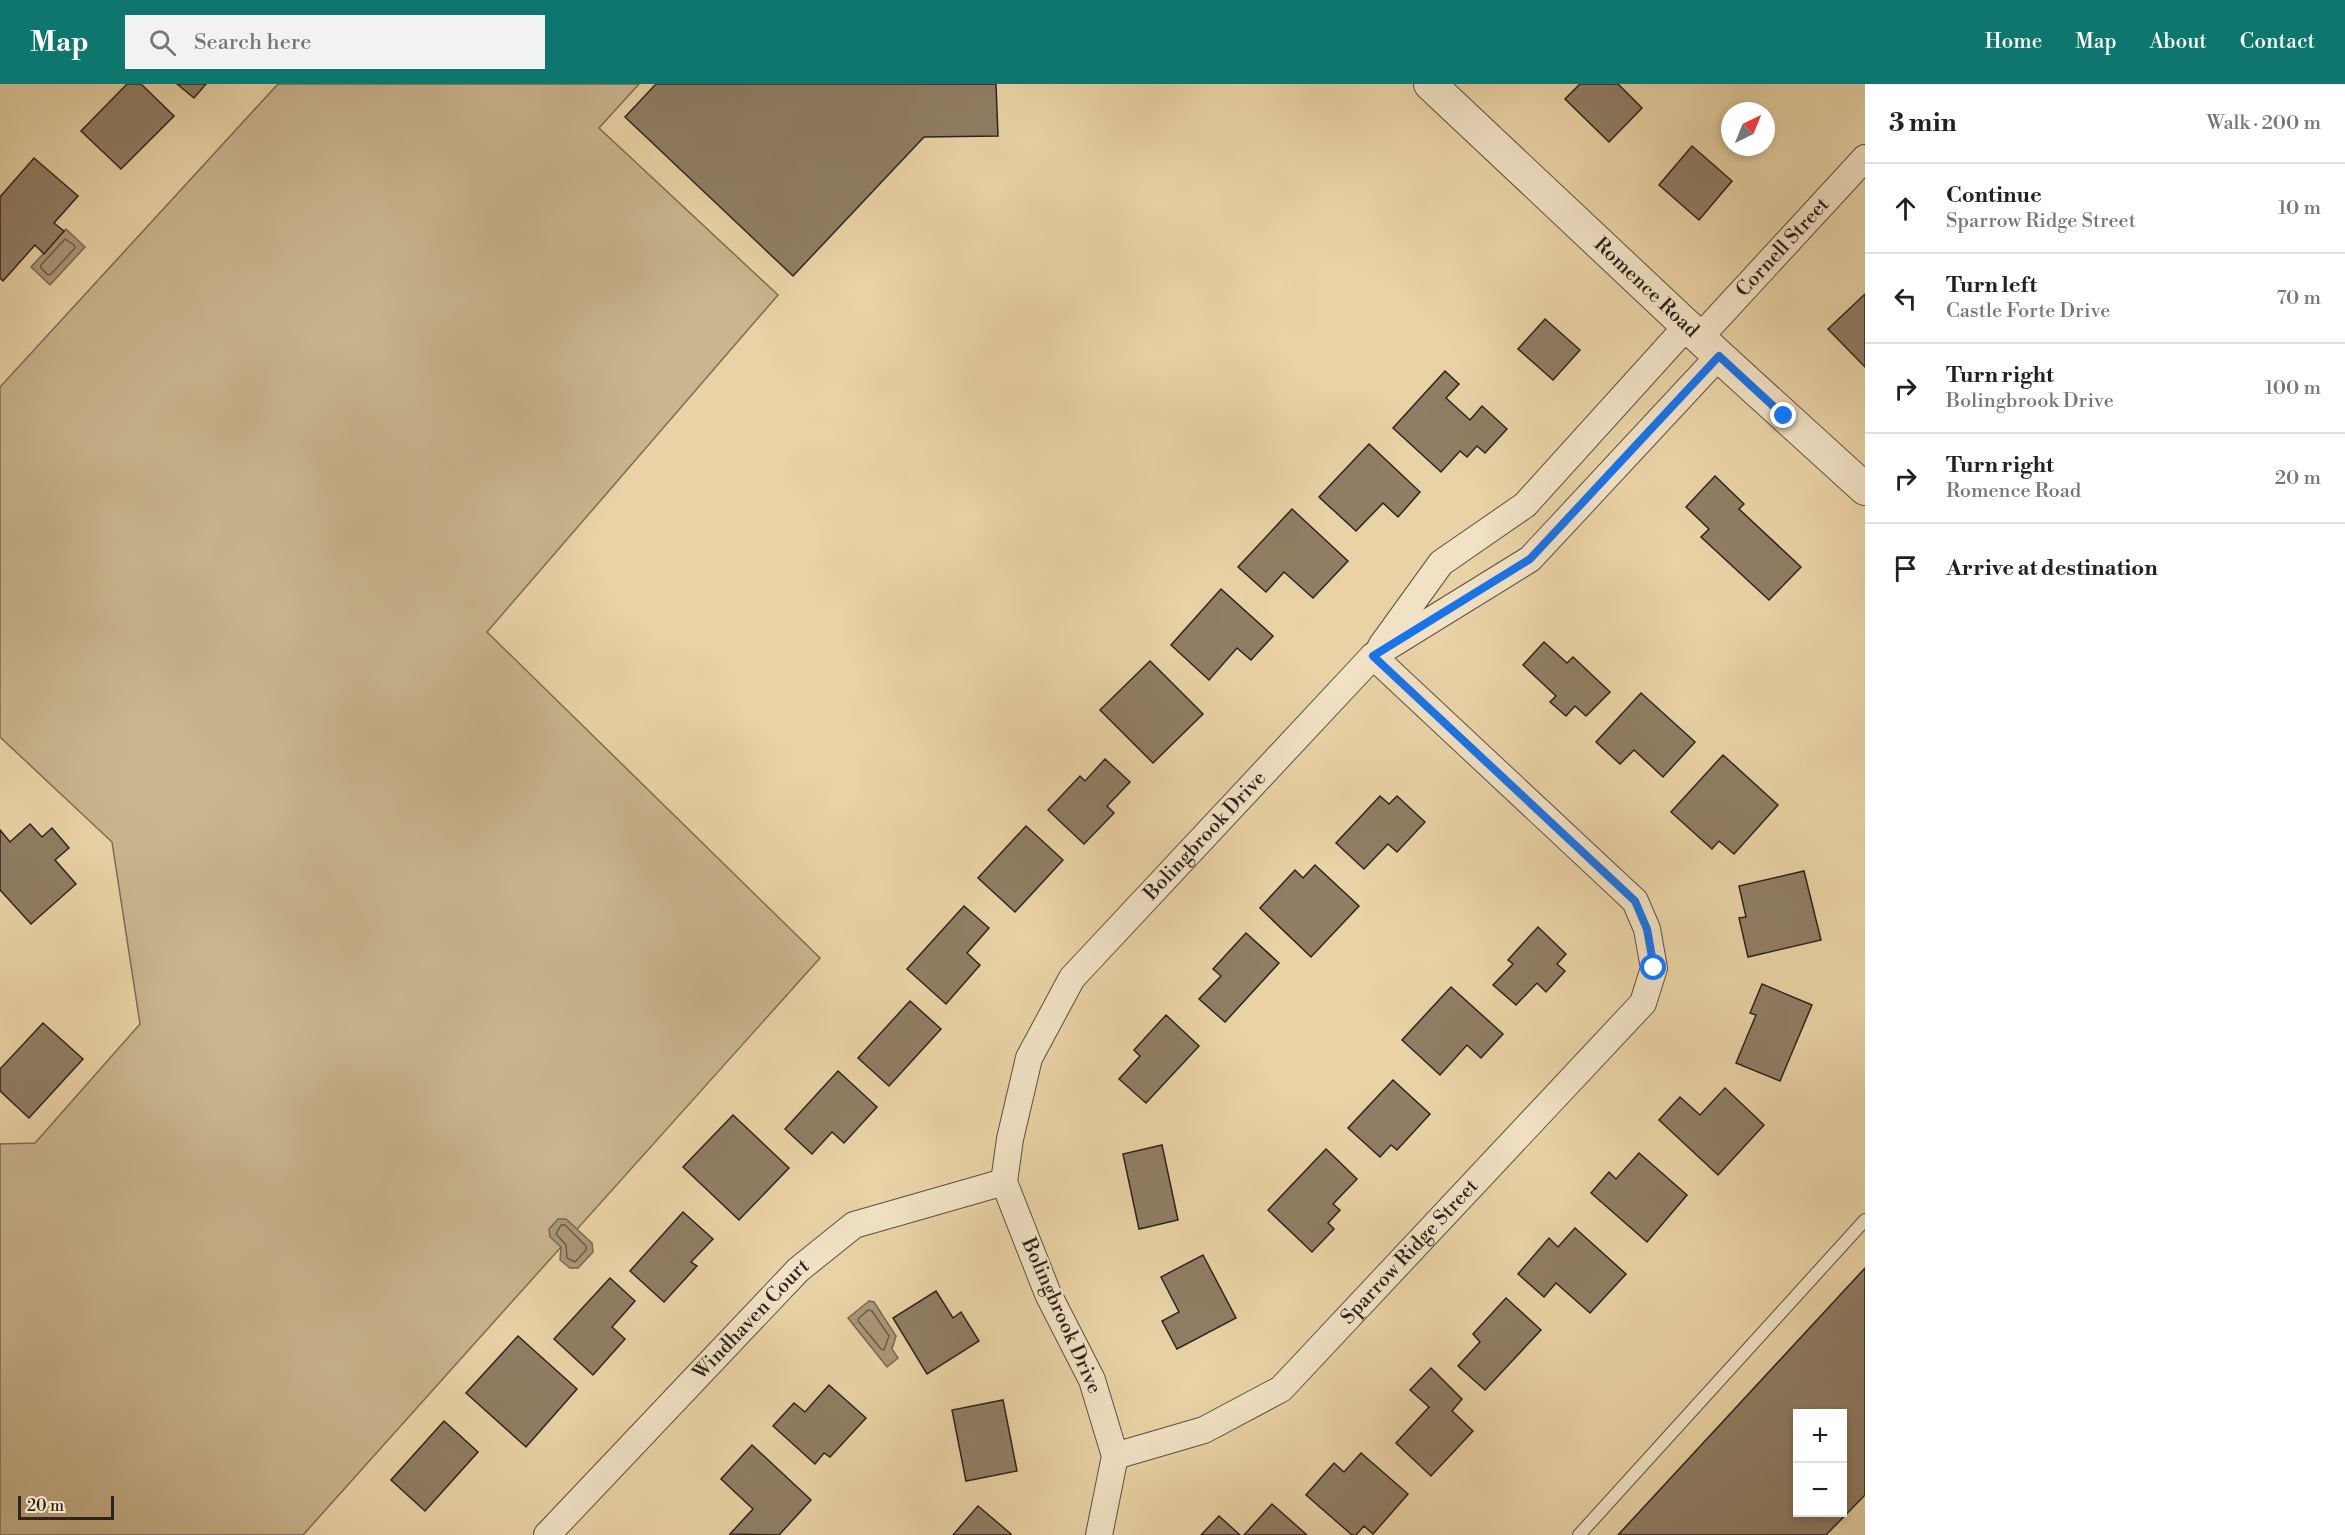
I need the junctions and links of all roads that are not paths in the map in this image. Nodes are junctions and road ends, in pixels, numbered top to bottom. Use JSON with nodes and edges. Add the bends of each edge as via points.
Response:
{"nodes":[{"id":1,"x":1430,"y":84,"type":"edge"},
{"id":2,"x":1865,"y":158,"type":"edge"},
{"id":3,"x":1702,"y":340,"type":"junction"},
{"id":4,"x":1865,"y":489,"type":"edge"},
{"id":5,"x":1373,"y":656,"type":"junction"},
{"id":6,"x":1004,"y":1182,"type":"junction"},
{"id":7,"x":1865,"y":1220,"type":"edge"},
{"id":8,"x":1115,"y":1456,"type":"junction"},
{"id":9,"x":547,"y":1535,"type":"edge"},
{"id":10,"x":1099,"y":1535,"type":"edge"},
{"id":11,"x":1579,"y":1535,"type":"edge"}],
"edges":[{"from":1,"to":3,"type":"street","name":"Romence Road"},
{"from":2,"to":3,"type":"street","name":"Cornell Street"},
{"from":3,"to":4,"type":"street","name":"Romence Road"},
{"from":3,"to":5,"type":"street","via":[[1525,505],[1441,563]]},
{"from":3,"to":5,"type":"street","name":"Bolingbrook Drive","via":[[1530,559]]},
{"from":5,"to":6,"type":"street","name":"Bolingbrook Drive","via":[[1072,978],[1029,1058]]},
{"from":5,"to":8,"type":"street","name":"Sparrow Ridge Street","via":[[1635,901],[1647,929],[1654,968],[1643,1003],[1281,1389],[1204,1430]]},
{"from":6,"to":8,"type":"street","name":"Bolingbrook Drive","via":[[1047,1294],[1092,1380]]},
{"from":6,"to":9,"type":"street","name":"Windhaven Court","via":[[854,1225],[798,1270]]},
{"from":7,"to":11,"type":"lane"},
{"from":8,"to":10,"type":"street"}]}
